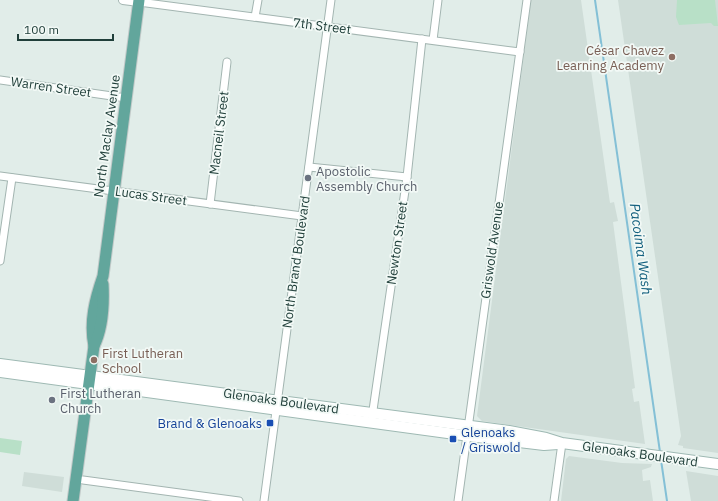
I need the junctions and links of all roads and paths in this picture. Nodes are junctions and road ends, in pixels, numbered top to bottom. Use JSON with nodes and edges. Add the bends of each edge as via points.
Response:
{"nodes":[{"id":1,"x":123,"y":0,"type":"edge"},
{"id":2,"x":258,"y":0,"type":"edge"},
{"id":3,"x":331,"y":0,"type":"edge"},
{"id":4,"x":438,"y":0,"type":"edge"},
{"id":5,"x":527,"y":0,"type":"edge"},
{"id":6,"x":139,"y":1,"type":"edge"},
{"id":7,"x":255,"y":17,"type":"junction"},
{"id":8,"x":328,"y":27,"type":"junction"},
{"id":9,"x":422,"y":39,"type":"junction"},
{"id":10,"x":433,"y":40,"type":"junction"},
{"id":11,"x":520,"y":52,"type":"junction"},
{"id":12,"x":227,"y":62,"type":"dead end"},
{"id":13,"x":0,"y":80,"type":"edge"},
{"id":14,"x":126,"y":98,"type":"junction"},
{"id":15,"x":309,"y":167,"type":"junction"},
{"id":16,"x":0,"y":176,"type":"edge"},
{"id":17,"x":407,"y":177,"type":"junction"},
{"id":18,"x":12,"y":178,"type":"junction"},
{"id":19,"x":114,"y":191,"type":"junction"},
{"id":20,"x":210,"y":204,"type":"junction"},
{"id":21,"x":302,"y":216,"type":"junction"},
{"id":22,"x":0,"y":261,"type":"edge"},
{"id":23,"x":0,"y":364,"type":"edge"},
{"id":24,"x":0,"y":372,"type":"edge"},
{"id":25,"x":90,"y":380,"type":"junction"},
{"id":26,"x":277,"y":405,"type":"junction"},
{"id":27,"x":372,"y":418,"type":"junction"},
{"id":28,"x":467,"y":431,"type":"junction"},
{"id":29,"x":562,"y":443,"type":"junction"},
{"id":30,"x":718,"y":464,"type":"edge"},
{"id":31,"x":83,"y":480,"type":"dead end"},
{"id":32,"x":73,"y":501,"type":"edge"},
{"id":33,"x":239,"y":501,"type":"edge"},
{"id":34,"x":264,"y":501,"type":"edge"},
{"id":35,"x":458,"y":501,"type":"edge"},
{"id":36,"x":554,"y":501,"type":"edge"}],
"edges":[{"from":1,"to":6,"type":"street","name":"7th Street"},
{"from":2,"to":7,"type":"street"},
{"from":3,"to":8,"type":"street","name":"North Brand Boulevard"},
{"from":4,"to":10,"type":"street"},
{"from":5,"to":11,"type":"street","name":"Griswold Avenue"},
{"from":6,"to":7,"type":"street","name":"7th Street"},
{"from":6,"to":14,"type":"main road","name":"North Maclay Avenue"},
{"from":7,"to":8,"type":"street","name":"7th Street"},
{"from":8,"to":9,"type":"street","name":"7th Street"},
{"from":8,"to":15,"type":"street","name":"North Brand Boulevard"},
{"from":9,"to":10,"type":"street","name":"7th Street"},
{"from":9,"to":17,"type":"street","name":"Newton Street"},
{"from":10,"to":11,"type":"street","name":"7th Street"},
{"from":11,"to":28,"type":"street","name":"Griswold Avenue"},
{"from":12,"to":20,"type":"street","name":"Macneil Street"},
{"from":13,"to":14,"type":"street","name":"Warren Street"},
{"from":14,"to":19,"type":"main road","name":"North Maclay Avenue"},
{"from":15,"to":17,"type":"street"},
{"from":15,"to":21,"type":"street","name":"North Brand Boulevard"},
{"from":16,"to":18,"type":"street","name":"Lucas Street"},
{"from":17,"to":27,"type":"street","name":"Newton Street"},
{"from":18,"to":19,"type":"street","name":"Lucas Street"},
{"from":18,"to":22,"type":"street"},
{"from":19,"to":20,"type":"street","name":"Lucas Street"},
{"from":19,"to":25,"type":"main road","name":"North Maclay Avenue","via":[[103,276],[95,299]]},
{"from":20,"to":21,"type":"street","name":"Lucas Street"},
{"from":21,"to":26,"type":"street","name":"North Brand Boulevard"},
{"from":23,"to":25,"type":"main road","name":"Glenoaks Boulevard"},
{"from":24,"to":25,"type":"main road","name":"Glenoaks Boulevard"},
{"from":25,"to":26,"type":"main road","name":"Glenoaks Boulevard"},
{"from":25,"to":32,"type":"main road","name":"North Maclay Avenue"},
{"from":26,"to":27,"type":"main road","name":"Glenoaks Boulevard"},
{"from":26,"to":34,"type":"street","name":"North Brand Boulevard"},
{"from":27,"to":28,"type":"main road","name":"Glenoaks Boulevard"},
{"from":28,"to":29,"type":"main road","name":"Glenoaks Boulevard","via":[[546,438]]},
{"from":28,"to":35,"type":"street","name":"Griswold Avenue"},
{"from":29,"to":30,"type":"main road","name":"Glenoaks Boulevard"},
{"from":29,"to":36,"type":"street"},
{"from":31,"to":33,"type":"street"}]}
